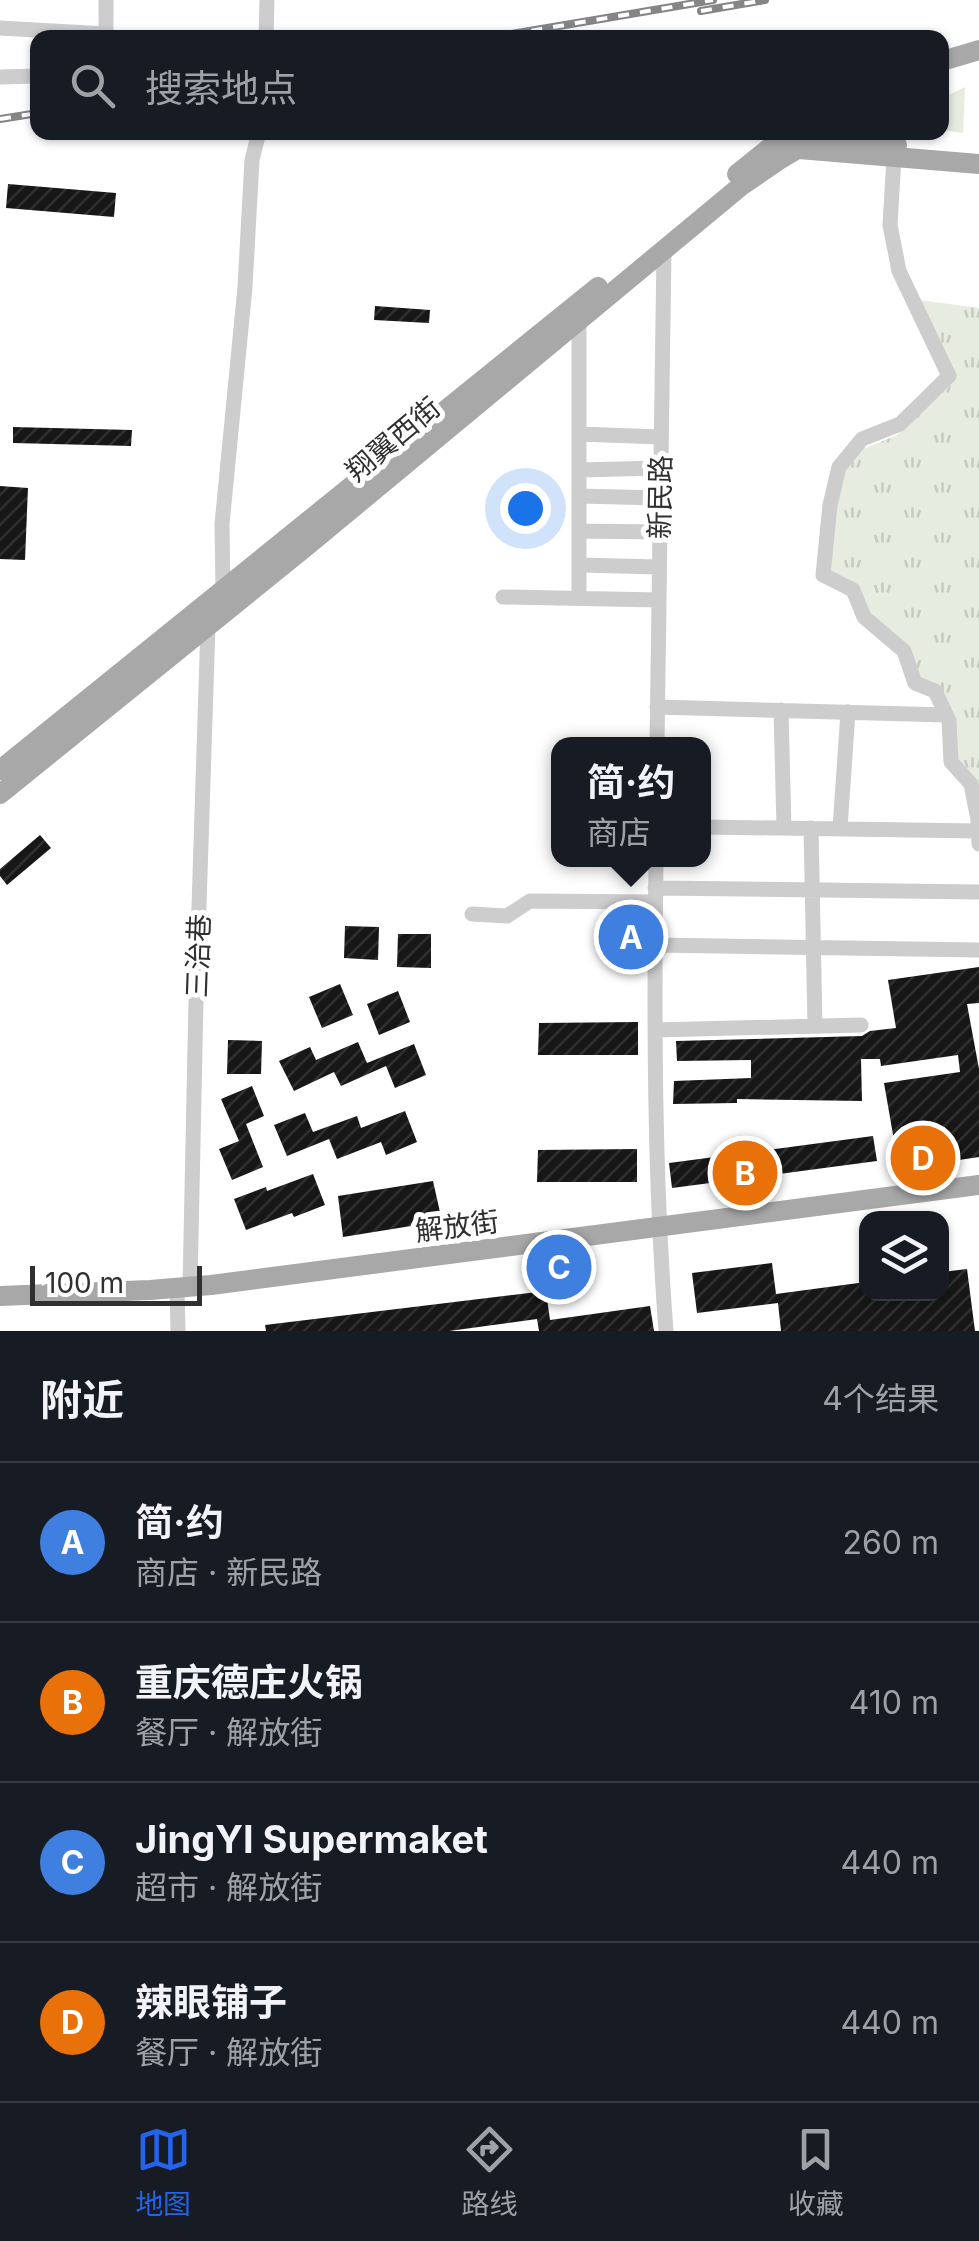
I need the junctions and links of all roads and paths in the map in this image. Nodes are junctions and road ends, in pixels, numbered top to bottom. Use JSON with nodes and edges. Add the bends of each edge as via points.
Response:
{"nodes":[{"id":1,"x":106,"y":0,"type":"edge"},
{"id":2,"x":267,"y":0,"type":"edge"},
{"id":3,"x":0,"y":28,"type":"edge"},
{"id":4,"x":35,"y":30,"type":"edge"},
{"id":5,"x":106,"y":30,"type":"edge"},
{"id":6,"x":266,"y":30,"type":"edge"},
{"id":7,"x":979,"y":50,"type":"edge"},
{"id":8,"x":949,"y":59,"type":"edge"},
{"id":9,"x":979,"y":64,"type":"edge"},
{"id":10,"x":949,"y":72,"type":"edge"},
{"id":11,"x":30,"y":76,"type":"edge"},
{"id":12,"x":0,"y":77,"type":"edge"},
{"id":13,"x":256,"y":140,"type":"edge"},
{"id":14,"x":868,"y":140,"type":"edge"},
{"id":15,"x":797,"y":141,"type":"edge"},
{"id":16,"x":979,"y":152,"type":"edge"},
{"id":17,"x":894,"y":157,"type":"junction"},
{"id":18,"x":979,"y":164,"type":"edge"},
{"id":19,"x":664,"y":250,"type":"junction"},
{"id":20,"x":579,"y":320,"type":"junction"},
{"id":21,"x":579,"y":434,"type":"junction"},
{"id":22,"x":662,"y":437,"type":"junction"},
{"id":23,"x":661,"y":468,"type":"junction"},
{"id":24,"x":579,"y":470,"type":"junction"},
{"id":25,"x":579,"y":496,"type":"junction"},
{"id":26,"x":660,"y":498,"type":"junction"},
{"id":27,"x":579,"y":531,"type":"junction"},
{"id":28,"x":660,"y":532,"type":"junction"},
{"id":29,"x":579,"y":566,"type":"junction"},
{"id":30,"x":659,"y":567,"type":"junction"},
{"id":31,"x":223,"y":590,"type":"junction"},
{"id":32,"x":503,"y":597,"type":"dead end"},
{"id":33,"x":579,"y":598,"type":"junction"},
{"id":34,"x":658,"y":600,"type":"junction"},
{"id":35,"x":208,"y":625,"type":"junction"},
{"id":36,"x":658,"y":707,"type":"junction"},
{"id":37,"x":781,"y":710,"type":"junction"},
{"id":38,"x":848,"y":712,"type":"junction"},
{"id":39,"x":946,"y":714,"type":"junction"},
{"id":40,"x":657,"y":737,"type":"edge"},
{"id":41,"x":0,"y":770,"type":"edge"},
{"id":42,"x":0,"y":794,"type":"edge"},
{"id":43,"x":711,"y":827,"type":"edge"},
{"id":44,"x":784,"y":828,"type":"junction"},
{"id":45,"x":812,"y":828,"type":"junction"},
{"id":46,"x":840,"y":828,"type":"junction"},
{"id":47,"x":978,"y":831,"type":"edge"},
{"id":48,"x":979,"y":844,"type":"edge"},
{"id":49,"x":656,"y":867,"type":"edge"},
{"id":50,"x":812,"y":890,"type":"junction"},
{"id":51,"x":979,"y":892,"type":"edge"},
{"id":52,"x":655,"y":895,"type":"junction"},
{"id":53,"x":472,"y":914,"type":"dead end"},
{"id":54,"x":655,"y":944,"type":"junction"},
{"id":55,"x":814,"y":947,"type":"junction"},
{"id":56,"x":979,"y":950,"type":"edge"},
{"id":57,"x":861,"y":1025,"type":"dead end"},
{"id":58,"x":815,"y":1026,"type":"junction"},
{"id":59,"x":656,"y":1030,"type":"junction"},
{"id":60,"x":979,"y":1186,"type":"edge"},
{"id":61,"x":979,"y":1196,"type":"edge"},
{"id":62,"x":658,"y":1232,"type":"junction"},
{"id":63,"x":181,"y":1291,"type":"junction"},
{"id":64,"x":0,"y":1296,"type":"edge"},
{"id":65,"x":0,"y":1304,"type":"edge"},
{"id":66,"x":178,"y":1331,"type":"edge"},
{"id":67,"x":666,"y":1331,"type":"edge"}],
"edges":[{"from":1,"to":5,"type":"street"},
{"from":2,"to":6,"type":"street"},
{"from":3,"to":4,"type":"street"},
{"from":7,"to":8,"type":"main road"},
{"from":9,"to":10,"type":"main road"},
{"from":11,"to":12,"type":"street"},
{"from":13,"to":31,"type":"street","via":[[222,524]]},
{"from":14,"to":16,"type":"main road"},
{"from":15,"to":17,"type":"main road"},
{"from":15,"to":19,"type":"main road","name":"翔翼西街"},
{"from":15,"to":31,"type":"main road","name":"翔翼西街","via":[[772,146]]},
{"from":17,"to":18,"type":"main road"},
{"from":17,"to":39,"type":"street","via":[[890,225],[899,271],[949,376],[900,424],[862,439],[840,467],[823,575],[854,590],[864,618],[904,651],[915,683],[935,691]]},
{"from":19,"to":20,"type":"main road","name":"翔翼西街"},
{"from":19,"to":22,"type":"street","name":"新民路"},
{"from":20,"to":21,"type":"street"},
{"from":20,"to":35,"type":"main road","name":"翔翼西街"},
{"from":21,"to":22,"type":"street"},
{"from":21,"to":24,"type":"street"},
{"from":22,"to":23,"type":"street","name":"新民路"},
{"from":23,"to":24,"type":"street"},
{"from":23,"to":26,"type":"street","name":"新民路"},
{"from":24,"to":25,"type":"street"},
{"from":25,"to":26,"type":"street"},
{"from":25,"to":27,"type":"street"},
{"from":26,"to":28,"type":"street","name":"新民路"},
{"from":27,"to":28,"type":"street"},
{"from":27,"to":29,"type":"street"},
{"from":28,"to":30,"type":"street","name":"新民路"},
{"from":29,"to":30,"type":"street"},
{"from":29,"to":33,"type":"street"},
{"from":30,"to":34,"type":"street","name":"新民路"},
{"from":31,"to":41,"type":"main road","name":"翔翼西街"},
{"from":32,"to":33,"type":"street"},
{"from":33,"to":34,"type":"street"},
{"from":34,"to":36,"type":"street","name":"新民路"},
{"from":35,"to":42,"type":"main road","name":"翔翼西街"},
{"from":35,"to":63,"type":"street","name":"三治巷"},
{"from":36,"to":37,"type":"street"},
{"from":36,"to":40,"type":"street","name":"新民路"},
{"from":37,"to":38,"type":"street"},
{"from":37,"to":44,"type":"street"},
{"from":38,"to":39,"type":"street"},
{"from":38,"to":46,"type":"street"},
{"from":39,"to":47,"type":"street","via":[[951,762],[971,784]]},
{"from":43,"to":44,"type":"street"},
{"from":44,"to":45,"type":"street"},
{"from":45,"to":46,"type":"street"},
{"from":45,"to":50,"type":"street"},
{"from":46,"to":47,"type":"street"},
{"from":47,"to":48,"type":"street"},
{"from":49,"to":52,"type":"street"},
{"from":50,"to":51,"type":"street"},
{"from":50,"to":52,"type":"street"},
{"from":50,"to":55,"type":"street"},
{"from":52,"to":53,"type":"street","via":[[530,900],[507,916]]},
{"from":52,"to":54,"type":"street"},
{"from":54,"to":55,"type":"street"},
{"from":54,"to":59,"type":"street"},
{"from":55,"to":56,"type":"street"},
{"from":55,"to":58,"type":"street"},
{"from":57,"to":58,"type":"street"},
{"from":58,"to":59,"type":"street"},
{"from":59,"to":62,"type":"street"},
{"from":60,"to":62,"type":"main road","name":"解放街"},
{"from":61,"to":62,"type":"main road"},
{"from":62,"to":63,"type":"main road","name":"解放街"},
{"from":62,"to":67,"type":"street"},
{"from":63,"to":64,"type":"main road","name":"解放街"},
{"from":63,"to":65,"type":"main road"},
{"from":63,"to":66,"type":"street","name":"三治巷"}]}
